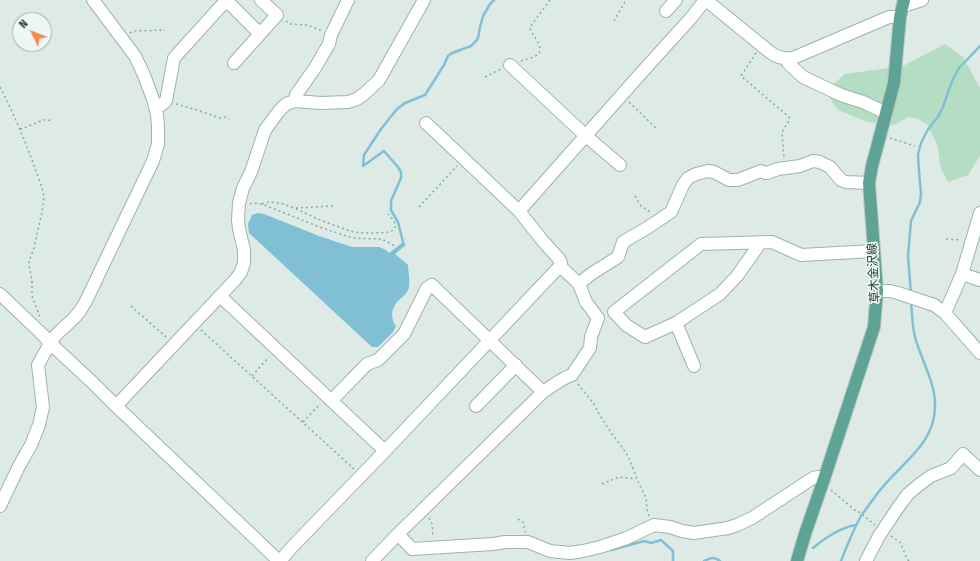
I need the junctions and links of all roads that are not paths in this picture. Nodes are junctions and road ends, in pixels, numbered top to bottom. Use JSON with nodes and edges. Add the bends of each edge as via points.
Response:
{"nodes":[{"id":1,"x":93,"y":0,"type":"edge"},
{"id":2,"x":261,"y":0,"type":"edge"},
{"id":3,"x":348,"y":0,"type":"edge"},
{"id":4,"x":424,"y":0,"type":"edge"},
{"id":5,"x":676,"y":0,"type":"edge"},
{"id":6,"x":706,"y":0,"type":"edge"},
{"id":7,"x":922,"y":0,"type":"edge"},
{"id":8,"x":227,"y":1,"type":"edge"},
{"id":9,"x":902,"y":8,"type":"edge"},
{"id":10,"x":666,"y":11,"type":"dead end"},
{"id":11,"x":260,"y":34,"type":"junction"},
{"id":12,"x":787,"y":59,"type":"junction"},
{"id":13,"x":234,"y":63,"type":"dead end"},
{"id":14,"x":510,"y":65,"type":"road end"},
{"id":15,"x":295,"y":101,"type":"junction"},
{"id":16,"x":160,"y":106,"type":"junction"},
{"id":17,"x":886,"y":113,"type":"junction"},
{"id":18,"x":426,"y":123,"type":"dead end"},
{"id":19,"x":586,"y":136,"type":"junction"},
{"id":20,"x":620,"y":165,"type":"dead end"},
{"id":21,"x":869,"y":183,"type":"junction"},
{"id":22,"x":519,"y":211,"type":"junction"},
{"id":23,"x":980,"y":213,"type":"edge"},
{"id":24,"x":761,"y":242,"type":"junction"},
{"id":25,"x":874,"y":251,"type":"junction"},
{"id":26,"x":560,"y":266,"type":"junction"},
{"id":27,"x":962,"y":274,"type":"junction"},
{"id":28,"x":980,"y":280,"type":"edge"},
{"id":29,"x":579,"y":284,"type":"junction"},
{"id":30,"x":878,"y":291,"type":"junction"},
{"id":31,"x":0,"y":294,"type":"edge"},
{"id":32,"x":220,"y":296,"type":"junction"},
{"id":33,"x":946,"y":313,"type":"junction"},
{"id":34,"x":676,"y":323,"type":"junction"},
{"id":35,"x":490,"y":340,"type":"junction"},
{"id":36,"x":50,"y":343,"type":"junction"},
{"id":37,"x":980,"y":353,"type":"edge"},
{"id":38,"x":516,"y":365,"type":"junction"},
{"id":39,"x":694,"y":366,"type":"dead end"},
{"id":40,"x":543,"y":392,"type":"junction"},
{"id":41,"x":329,"y":398,"type":"junction"},
{"id":42,"x":116,"y":406,"type":"junction"},
{"id":43,"x":476,"y":406,"type":"dead end"},
{"id":44,"x":385,"y":451,"type":"junction"},
{"id":45,"x":980,"y":454,"type":"edge"},
{"id":46,"x":976,"y":467,"type":"edge"},
{"id":47,"x":823,"y":482,"type":"junction"},
{"id":48,"x":0,"y":506,"type":"edge"},
{"id":49,"x":398,"y":534,"type":"junction"},
{"id":50,"x":280,"y":561,"type":"edge"},
{"id":51,"x":372,"y":561,"type":"edge"},
{"id":52,"x":797,"y":561,"type":"edge"},
{"id":53,"x":866,"y":561,"type":"edge"}],
"edges":[{"from":1,"to":16,"type":"street","via":[[135,56]]},
{"from":2,"to":11,"type":"street","via":[[276,15]]},
{"from":3,"to":15,"type":"street","via":[[329,44],[296,95]]},
{"from":4,"to":15,"type":"street","via":[[379,80],[364,94],[348,102]]},
{"from":5,"to":10,"type":"street"},
{"from":6,"to":12,"type":"street","via":[[776,56]]},
{"from":6,"to":19,"type":"street"},
{"from":7,"to":9,"type":"street"},
{"from":8,"to":11,"type":"street"},
{"from":8,"to":16,"type":"street","via":[[174,58],[166,101]]},
{"from":9,"to":12,"type":"street","via":[[889,17]]},
{"from":9,"to":17,"type":"main road","name":"草木金沢線","via":[[894,83]]},
{"from":11,"to":13,"type":"street"},
{"from":12,"to":17,"type":"street","via":[[803,77]]},
{"from":14,"to":19,"type":"street"},
{"from":15,"to":32,"type":"street","via":[[286,104],[265,130],[251,172],[242,188],[238,220],[244,263],[241,272]]},
{"from":16,"to":36,"type":"street","via":[[158,144],[153,161],[86,301]]},
{"from":17,"to":21,"type":"main road","name":"草木金沢線"},
{"from":18,"to":22,"type":"street"},
{"from":19,"to":20,"type":"street"},
{"from":19,"to":22,"type":"street"},
{"from":21,"to":25,"type":"main road","name":"草木金沢線"},
{"from":21,"to":29,"type":"street","via":[[846,182],[830,167],[813,161],[800,166],[778,168],[767,173],[761,171],[738,180],[729,180],[714,172],[696,174],[688,178],[683,185],[671,212],[623,242],[618,256]]},
{"from":22,"to":26,"type":"street","via":[[559,260]]},
{"from":23,"to":27,"type":"street"},
{"from":24,"to":25,"type":"street","via":[[772,242],[801,255]]},
{"from":24,"to":34,"type":"street","via":[[737,276],[720,294]]},
{"from":24,"to":34,"type":"street","via":[[701,244],[614,312],[626,325],[645,338]]},
{"from":25,"to":30,"type":"main road","name":"草木金沢線"},
{"from":26,"to":29,"type":"street"},
{"from":26,"to":35,"type":"street"},
{"from":27,"to":28,"type":"street"},
{"from":27,"to":33,"type":"street"},
{"from":29,"to":40,"type":"street","via":[[586,302],[598,318],[590,348],[571,376]]},
{"from":30,"to":33,"type":"street","via":[[890,291],[911,297],[934,305]]},
{"from":30,"to":47,"type":"main road","name":"草木金沢線","via":[[874,327]]},
{"from":31,"to":36,"type":"street"},
{"from":32,"to":41,"type":"street"},
{"from":32,"to":42,"type":"street"},
{"from":33,"to":37,"type":"street"},
{"from":34,"to":39,"type":"street"},
{"from":35,"to":38,"type":"street"},
{"from":35,"to":41,"type":"street","via":[[432,285],[427,288],[404,334],[378,360],[367,364]]},
{"from":35,"to":44,"type":"street"},
{"from":36,"to":42,"type":"street"},
{"from":36,"to":48,"type":"street","via":[[38,365],[43,407],[39,425]]},
{"from":38,"to":40,"type":"street"},
{"from":38,"to":43,"type":"street"},
{"from":40,"to":49,"type":"street"},
{"from":41,"to":44,"type":"street"},
{"from":42,"to":50,"type":"street"},
{"from":44,"to":50,"type":"street"},
{"from":45,"to":46,"type":"street"},
{"from":46,"to":53,"type":"street","via":[[963,454],[951,468],[931,476],[908,494],[879,536]]},
{"from":47,"to":49,"type":"street","via":[[818,477],[813,478],[752,518],[728,528],[694,532],[654,525],[627,538],[570,553],[550,551],[525,542],[412,549]]},
{"from":47,"to":52,"type":"main road","name":"草木金沢線"},
{"from":49,"to":51,"type":"street"}]}
